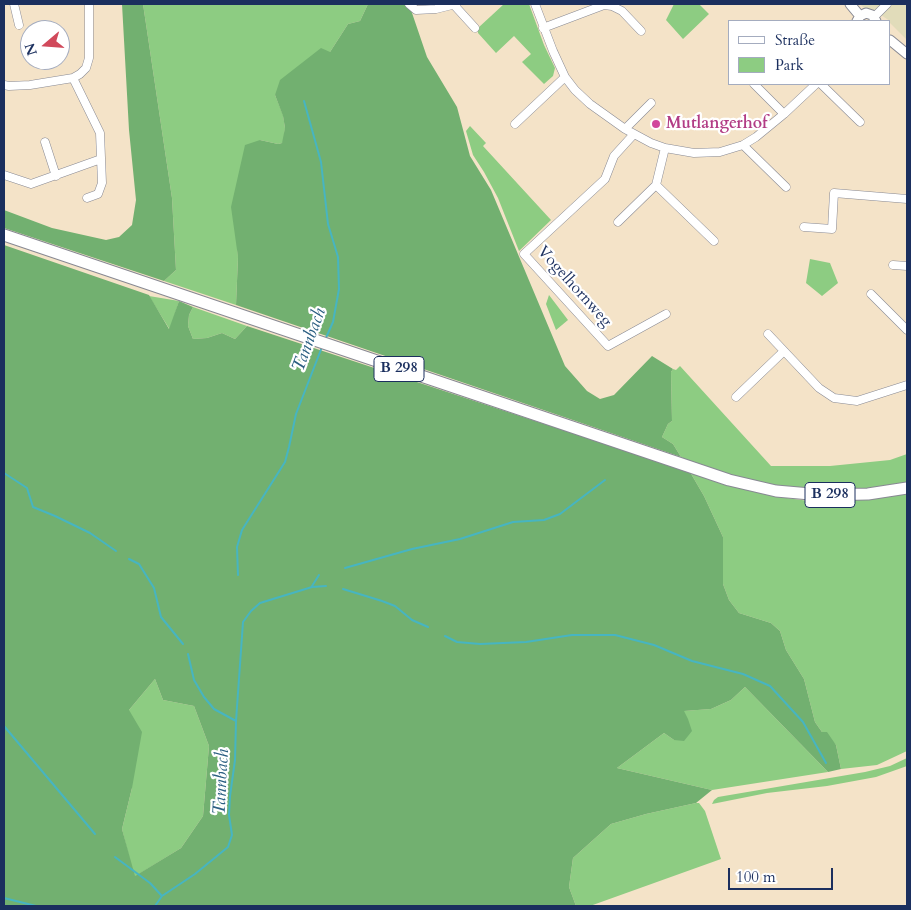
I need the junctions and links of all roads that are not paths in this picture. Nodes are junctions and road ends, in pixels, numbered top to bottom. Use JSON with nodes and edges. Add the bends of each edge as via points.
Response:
{"nodes":[{"id":1,"x":14,"y":4,"type":"edge"},
{"id":2,"x":89,"y":4,"type":"edge"},
{"id":3,"x":409,"y":4,"type":"edge"},
{"id":4,"x":536,"y":4,"type":"edge"},
{"id":5,"x":850,"y":4,"type":"edge"},
{"id":6,"x":887,"y":4,"type":"edge"},
{"id":7,"x":455,"y":5,"type":"edge"},
{"id":8,"x":859,"y":18,"type":"edge"},
{"id":9,"x":875,"y":19,"type":"edge"},
{"id":10,"x":19,"y":25,"type":"dead end"},
{"id":11,"x":475,"y":28,"type":"dead end"},
{"id":12,"x":543,"y":28,"type":"junction"},
{"id":13,"x":641,"y":31,"type":"dead end"},
{"id":14,"x":891,"y":41,"type":"edge"},
{"id":15,"x":907,"y":54,"type":"edge"},
{"id":16,"x":565,"y":77,"type":"junction"},
{"id":17,"x":73,"y":78,"type":"junction"},
{"id":18,"x":4,"y":84,"type":"edge"},
{"id":19,"x":755,"y":85,"type":"edge"},
{"id":20,"x":815,"y":85,"type":"edge"},
{"id":21,"x":822,"y":85,"type":"edge"},
{"id":22,"x":650,"y":103,"type":"dead end"},
{"id":23,"x":784,"y":114,"type":"junction"},
{"id":24,"x":860,"y":122,"type":"dead end"},
{"id":25,"x":515,"y":124,"type":"dead end"},
{"id":26,"x":625,"y":129,"type":"junction"},
{"id":27,"x":634,"y":134,"type":"junction"},
{"id":28,"x":45,"y":142,"type":"dead end"},
{"id":29,"x":743,"y":144,"type":"junction"},
{"id":30,"x":665,"y":148,"type":"junction"},
{"id":31,"x":101,"y":159,"type":"junction"},
{"id":32,"x":4,"y":175,"type":"edge"},
{"id":33,"x":56,"y":176,"type":"junction"},
{"id":34,"x":656,"y":185,"type":"junction"},
{"id":35,"x":786,"y":187,"type":"dead end"},
{"id":36,"x":87,"y":198,"type":"dead end"},
{"id":37,"x":907,"y":200,"type":"edge"},
{"id":38,"x":618,"y":222,"type":"dead end"},
{"id":39,"x":804,"y":227,"type":"dead end"},
{"id":40,"x":4,"y":236,"type":"edge"},
{"id":41,"x":714,"y":241,"type":"dead end"},
{"id":42,"x":893,"y":265,"type":"dead end"},
{"id":43,"x":907,"y":266,"type":"edge"},
{"id":44,"x":871,"y":294,"type":"dead end"},
{"id":45,"x":666,"y":314,"type":"dead end"},
{"id":46,"x":907,"y":330,"type":"edge"},
{"id":47,"x":768,"y":334,"type":"dead end"},
{"id":48,"x":784,"y":351,"type":"junction"},
{"id":49,"x":907,"y":385,"type":"edge"},
{"id":50,"x":736,"y":397,"type":"dead end"},
{"id":51,"x":907,"y":488,"type":"edge"}],
"edges":[{"from":1,"to":10,"type":"street"},
{"from":2,"to":17,"type":"street","via":[[90,58],[86,68]]},
{"from":3,"to":7,"type":"street","via":[[416,10]]},
{"from":4,"to":12,"type":"street"},
{"from":5,"to":8,"type":"street"},
{"from":6,"to":9,"type":"street"},
{"from":7,"to":11,"type":"street"},
{"from":8,"to":9,"type":"street","via":[[866,13]]},
{"from":12,"to":13,"type":"street","via":[[604,5],[622,11]]},
{"from":12,"to":16,"type":"street"},
{"from":14,"to":15,"type":"street"},
{"from":16,"to":25,"type":"street"},
{"from":16,"to":26,"type":"street","via":[[590,104]]},
{"from":17,"to":18,"type":"street","via":[[20,86]]},
{"from":17,"to":31,"type":"street","via":[[100,133]]},
{"from":19,"to":23,"type":"street"},
{"from":20,"to":23,"type":"street"},
{"from":21,"to":24,"type":"street"},
{"from":22,"to":26,"type":"street"},
{"from":23,"to":29,"type":"street"},
{"from":26,"to":27,"type":"street"},
{"from":27,"to":30,"type":"street"},
{"from":27,"to":45,"type":"street","name":"Vogelhornweg","via":[[614,156],[605,179],[524,254],[608,346]]},
{"from":28,"to":33,"type":"street"},
{"from":29,"to":30,"type":"street","via":[[720,152],[694,153]]},
{"from":29,"to":35,"type":"street"},
{"from":30,"to":34,"type":"street"},
{"from":31,"to":33,"type":"street"},
{"from":31,"to":36,"type":"street","via":[[102,183],[98,194]]},
{"from":32,"to":33,"type":"street","via":[[31,184]]},
{"from":34,"to":38,"type":"street"},
{"from":34,"to":41,"type":"street"},
{"from":37,"to":39,"type":"street","via":[[834,193],[832,229]]},
{"from":40,"to":51,"type":"main road","number":"B 298","via":[[737,482],[822,496]]},
{"from":42,"to":43,"type":"street"},
{"from":44,"to":46,"type":"street"},
{"from":47,"to":48,"type":"street"},
{"from":48,"to":49,"type":"street","via":[[818,388],[834,398],[857,401]]},
{"from":48,"to":50,"type":"street"}]}
